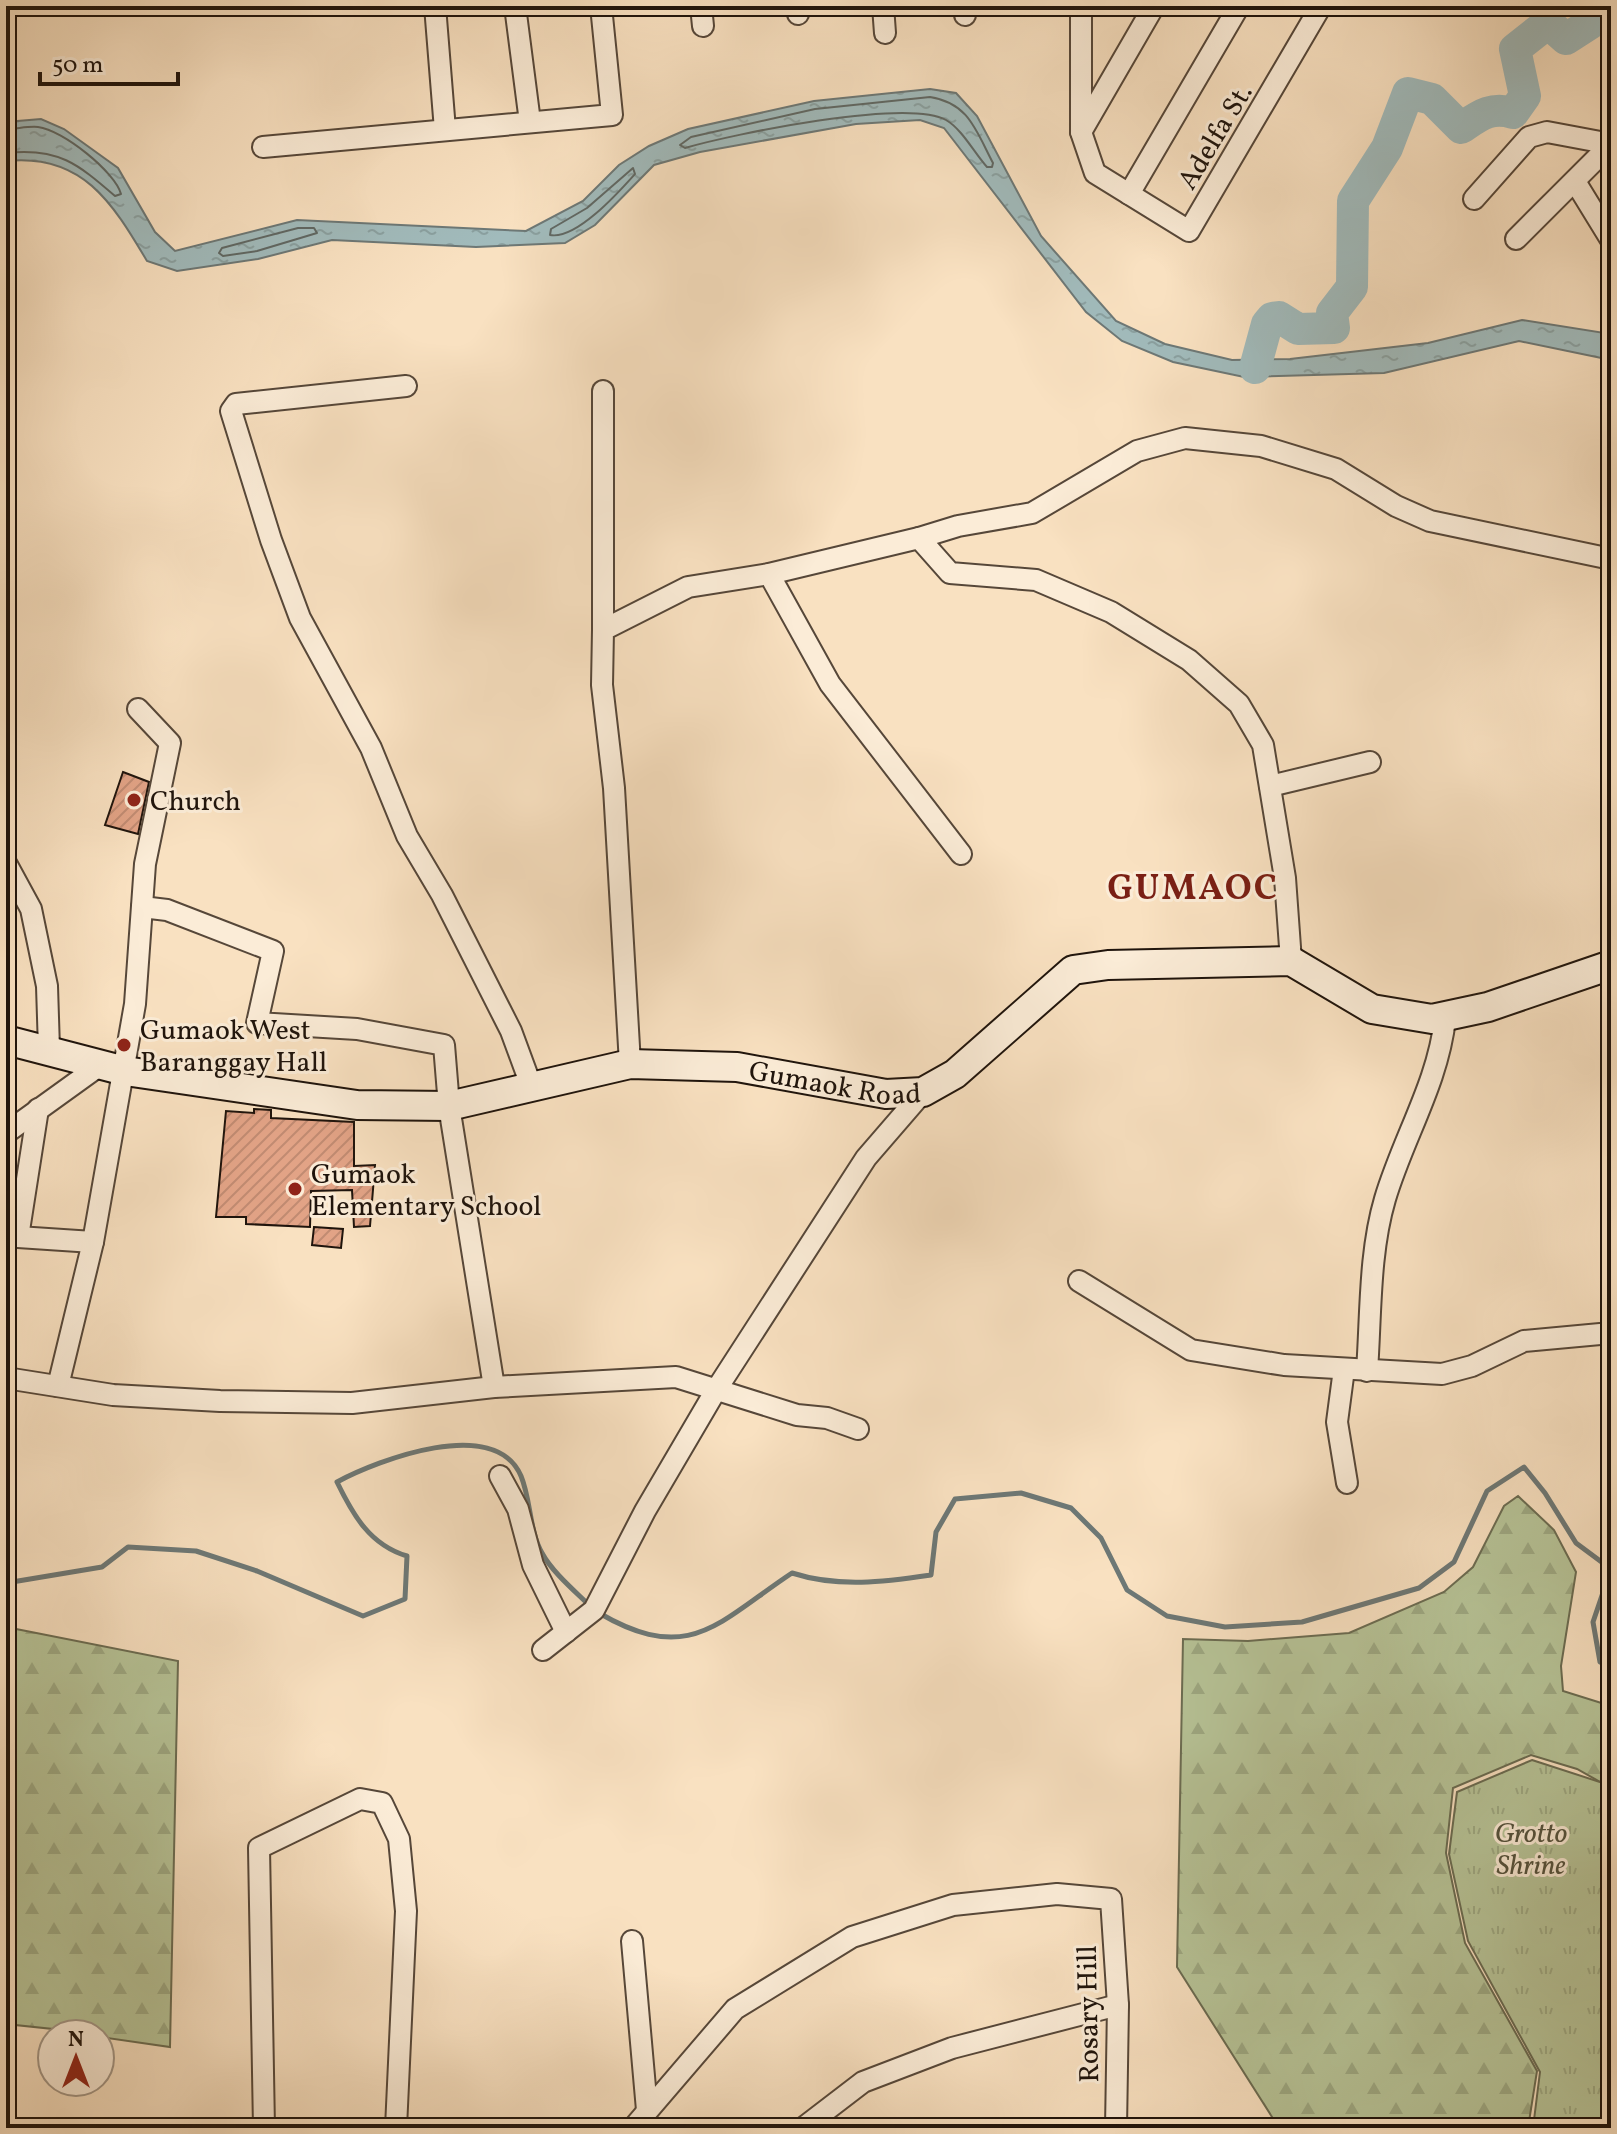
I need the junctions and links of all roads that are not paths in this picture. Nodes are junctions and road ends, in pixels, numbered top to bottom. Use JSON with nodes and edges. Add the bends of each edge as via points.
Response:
{"nodes":[{"id":1,"x":435,"y":6,"type":"edge"},
{"id":2,"x":515,"y":6,"type":"edge"},
{"id":3,"x":601,"y":6,"type":"edge"},
{"id":4,"x":883,"y":6,"type":"edge"},
{"id":5,"x":1154,"y":6,"type":"edge"},
{"id":6,"x":1239,"y":6,"type":"edge"},
{"id":7,"x":1321,"y":6,"type":"edge"},
{"id":8,"x":1082,"y":8,"type":"edge"},
{"id":9,"x":885,"y":33,"type":"dead end"},
{"id":10,"x":530,"y":122,"type":"junction"},
{"id":11,"x":445,"y":130,"type":"junction"},
{"id":12,"x":1081,"y":132,"type":"junction"},
{"id":13,"x":1611,"y":144,"type":"edge"},
{"id":14,"x":263,"y":147,"type":"dead end"},
{"id":15,"x":1576,"y":183,"type":"junction"},
{"id":16,"x":1129,"y":194,"type":"junction"},
{"id":17,"x":1474,"y":199,"type":"dead end"},
{"id":18,"x":1516,"y":239,"type":"dead end"},
{"id":19,"x":1611,"y":240,"type":"edge"},
{"id":20,"x":406,"y":386,"type":"dead end"},
{"id":21,"x":603,"y":391,"type":"dead end"},
{"id":22,"x":919,"y":538,"type":"junction"},
{"id":23,"x":1611,"y":559,"type":"edge"},
{"id":24,"x":769,"y":574,"type":"junction"},
{"id":25,"x":603,"y":630,"type":"junction"},
{"id":26,"x":138,"y":709,"type":"dead end"},
{"id":27,"x":1370,"y":762,"type":"dead end"},
{"id":28,"x":1270,"y":786,"type":"junction"},
{"id":29,"x":961,"y":854,"type":"dead end"},
{"id":30,"x":6,"y":863,"type":"edge"},
{"id":31,"x":142,"y":907,"type":"junction"},
{"id":32,"x":1291,"y":961,"type":"junction"},
{"id":33,"x":1611,"y":965,"type":"edge"},
{"id":34,"x":1445,"y":1019,"type":"junction"},
{"id":35,"x":6,"y":1040,"type":"edge"},
{"id":36,"x":49,"y":1049,"type":"junction"},
{"id":37,"x":630,"y":1064,"type":"junction"},
{"id":38,"x":112,"y":1068,"type":"junction"},
{"id":39,"x":532,"y":1088,"type":"junction"},
{"id":40,"x":923,"y":1092,"type":"junction"},
{"id":41,"x":449,"y":1106,"type":"junction"},
{"id":42,"x":38,"y":1109,"type":"junction"},
{"id":43,"x":6,"y":1133,"type":"edge"},
{"id":44,"x":12,"y":1239,"type":"edge"},
{"id":45,"x":93,"y":1242,"type":"junction"},
{"id":46,"x":1079,"y":1281,"type":"dead end"},
{"id":47,"x":1611,"y":1333,"type":"edge"},
{"id":48,"x":1344,"y":1369,"type":"junction"},
{"id":49,"x":1367,"y":1371,"type":"junction"},
{"id":50,"x":6,"y":1378,"type":"edge"},
{"id":51,"x":58,"y":1386,"type":"junction"},
{"id":52,"x":494,"y":1387,"type":"junction"},
{"id":53,"x":716,"y":1390,"type":"junction"},
{"id":54,"x":858,"y":1429,"type":"dead end"},
{"id":55,"x":500,"y":1476,"type":"dead end"},
{"id":56,"x":1347,"y":1483,"type":"dead end"},
{"id":57,"x":566,"y":1632,"type":"junction"},
{"id":58,"x":543,"y":1650,"type":"dead end"},
{"id":59,"x":632,"y":1941,"type":"dead end"},
{"id":60,"x":1118,"y":2005,"type":"junction"},
{"id":61,"x":647,"y":2110,"type":"junction"},
{"id":62,"x":264,"y":2128,"type":"edge"},
{"id":63,"x":396,"y":2128,"type":"edge"},
{"id":64,"x":633,"y":2128,"type":"edge"},
{"id":65,"x":803,"y":2128,"type":"edge"},
{"id":66,"x":1115,"y":2128,"type":"edge"}],
"edges":[{"from":1,"to":11,"type":"street"},
{"from":2,"to":10,"type":"street"},
{"from":3,"to":10,"type":"street","via":[[612,115]]},
{"from":4,"to":9,"type":"street"},
{"from":5,"to":12,"type":"street"},
{"from":6,"to":16,"type":"street"},
{"from":7,"to":16,"type":"street","name":"Adelfa St.","via":[[1189,231]]},
{"from":8,"to":12,"type":"street"},
{"from":10,"to":11,"type":"street"},
{"from":11,"to":14,"type":"street"},
{"from":12,"to":16,"type":"street","via":[[1095,173]]},
{"from":13,"to":15,"type":"street"},
{"from":13,"to":17,"type":"street","via":[[1547,132],[1529,137]]},
{"from":15,"to":18,"type":"street"},
{"from":15,"to":19,"type":"street"},
{"from":20,"to":39,"type":"street","via":[[236,404],[231,411],[298,612],[373,752],[407,836],[511,1031]]},
{"from":21,"to":25,"type":"street"},
{"from":22,"to":23,"type":"street","via":[[1032,513],[1137,451],[1185,438],[1261,446],[1336,469],[1430,521]]},
{"from":22,"to":24,"type":"street"},
{"from":22,"to":28,"type":"street","via":[[950,573],[1036,580],[1111,612],[1189,660],[1239,704],[1263,745]]},
{"from":24,"to":25,"type":"street","via":[[688,587]]},
{"from":24,"to":29,"type":"street","via":[[830,684]]},
{"from":25,"to":37,"type":"street","via":[[602,685],[614,788]]},
{"from":26,"to":31,"type":"street","via":[[170,743]]},
{"from":27,"to":28,"type":"street"},
{"from":28,"to":32,"type":"street"},
{"from":30,"to":36,"type":"street","via":[[31,909],[47,986]]},
{"from":31,"to":38,"type":"street","via":[[135,1004]]},
{"from":31,"to":41,"type":"street","via":[[167,910],[273,951],[257,1023],[357,1029],[444,1045]]},
{"from":32,"to":34,"type":"street","via":[[1372,1009]]},
{"from":32,"to":40,"type":"street","name":"Gumaok Road","via":[[1073,970],[955,1074]]},
{"from":33,"to":34,"type":"street"},
{"from":34,"to":49,"type":"street","via":[[1441,1052],[1385,1200],[1376,1246]]},
{"from":35,"to":36,"type":"street","name":"Gumaok Road"},
{"from":36,"to":38,"type":"street","name":"Gumaok Road"},
{"from":37,"to":39,"type":"street","name":"Gumaok Road"},
{"from":37,"to":40,"type":"street","name":"Gumaok Road","via":[[737,1067],[886,1094]]},
{"from":38,"to":41,"type":"street","name":"Gumaok Road","via":[[357,1105]]},
{"from":38,"to":42,"type":"street"},
{"from":38,"to":45,"type":"street"},
{"from":39,"to":41,"type":"street","name":"Gumaok Road"},
{"from":40,"to":53,"type":"street","via":[[866,1158]]},
{"from":41,"to":52,"type":"street"},
{"from":42,"to":43,"type":"street"},
{"from":42,"to":44,"type":"street"},
{"from":44,"to":45,"type":"street"},
{"from":45,"to":51,"type":"street"},
{"from":46,"to":48,"type":"street","via":[[1191,1350]]},
{"from":47,"to":49,"type":"street","via":[[1524,1341],[1442,1374]]},
{"from":48,"to":49,"type":"street"},
{"from":48,"to":56,"type":"street","via":[[1337,1422]]},
{"from":50,"to":51,"type":"street"},
{"from":51,"to":52,"type":"street","via":[[190,1400],[352,1403]]},
{"from":52,"to":53,"type":"street","via":[[676,1377]]},
{"from":53,"to":54,"type":"street"},
{"from":53,"to":57,"type":"street","via":[[594,1610]]},
{"from":55,"to":57,"type":"street","via":[[518,1509],[533,1565]]},
{"from":57,"to":58,"type":"street"},
{"from":59,"to":61,"type":"street"},
{"from":60,"to":61,"type":"street","name":"Rosary Hill","via":[[1111,1899],[1057,1894],[953,1905],[852,1937],[735,2009]]},
{"from":60,"to":65,"type":"street","via":[[952,2048],[878,2076]]},
{"from":60,"to":66,"type":"street","name":"Rosary Hill"},
{"from":61,"to":64,"type":"street"},
{"from":62,"to":63,"type":"street","via":[[259,1848],[360,1799],[382,1803],[399,1839],[406,1911]]}]}
